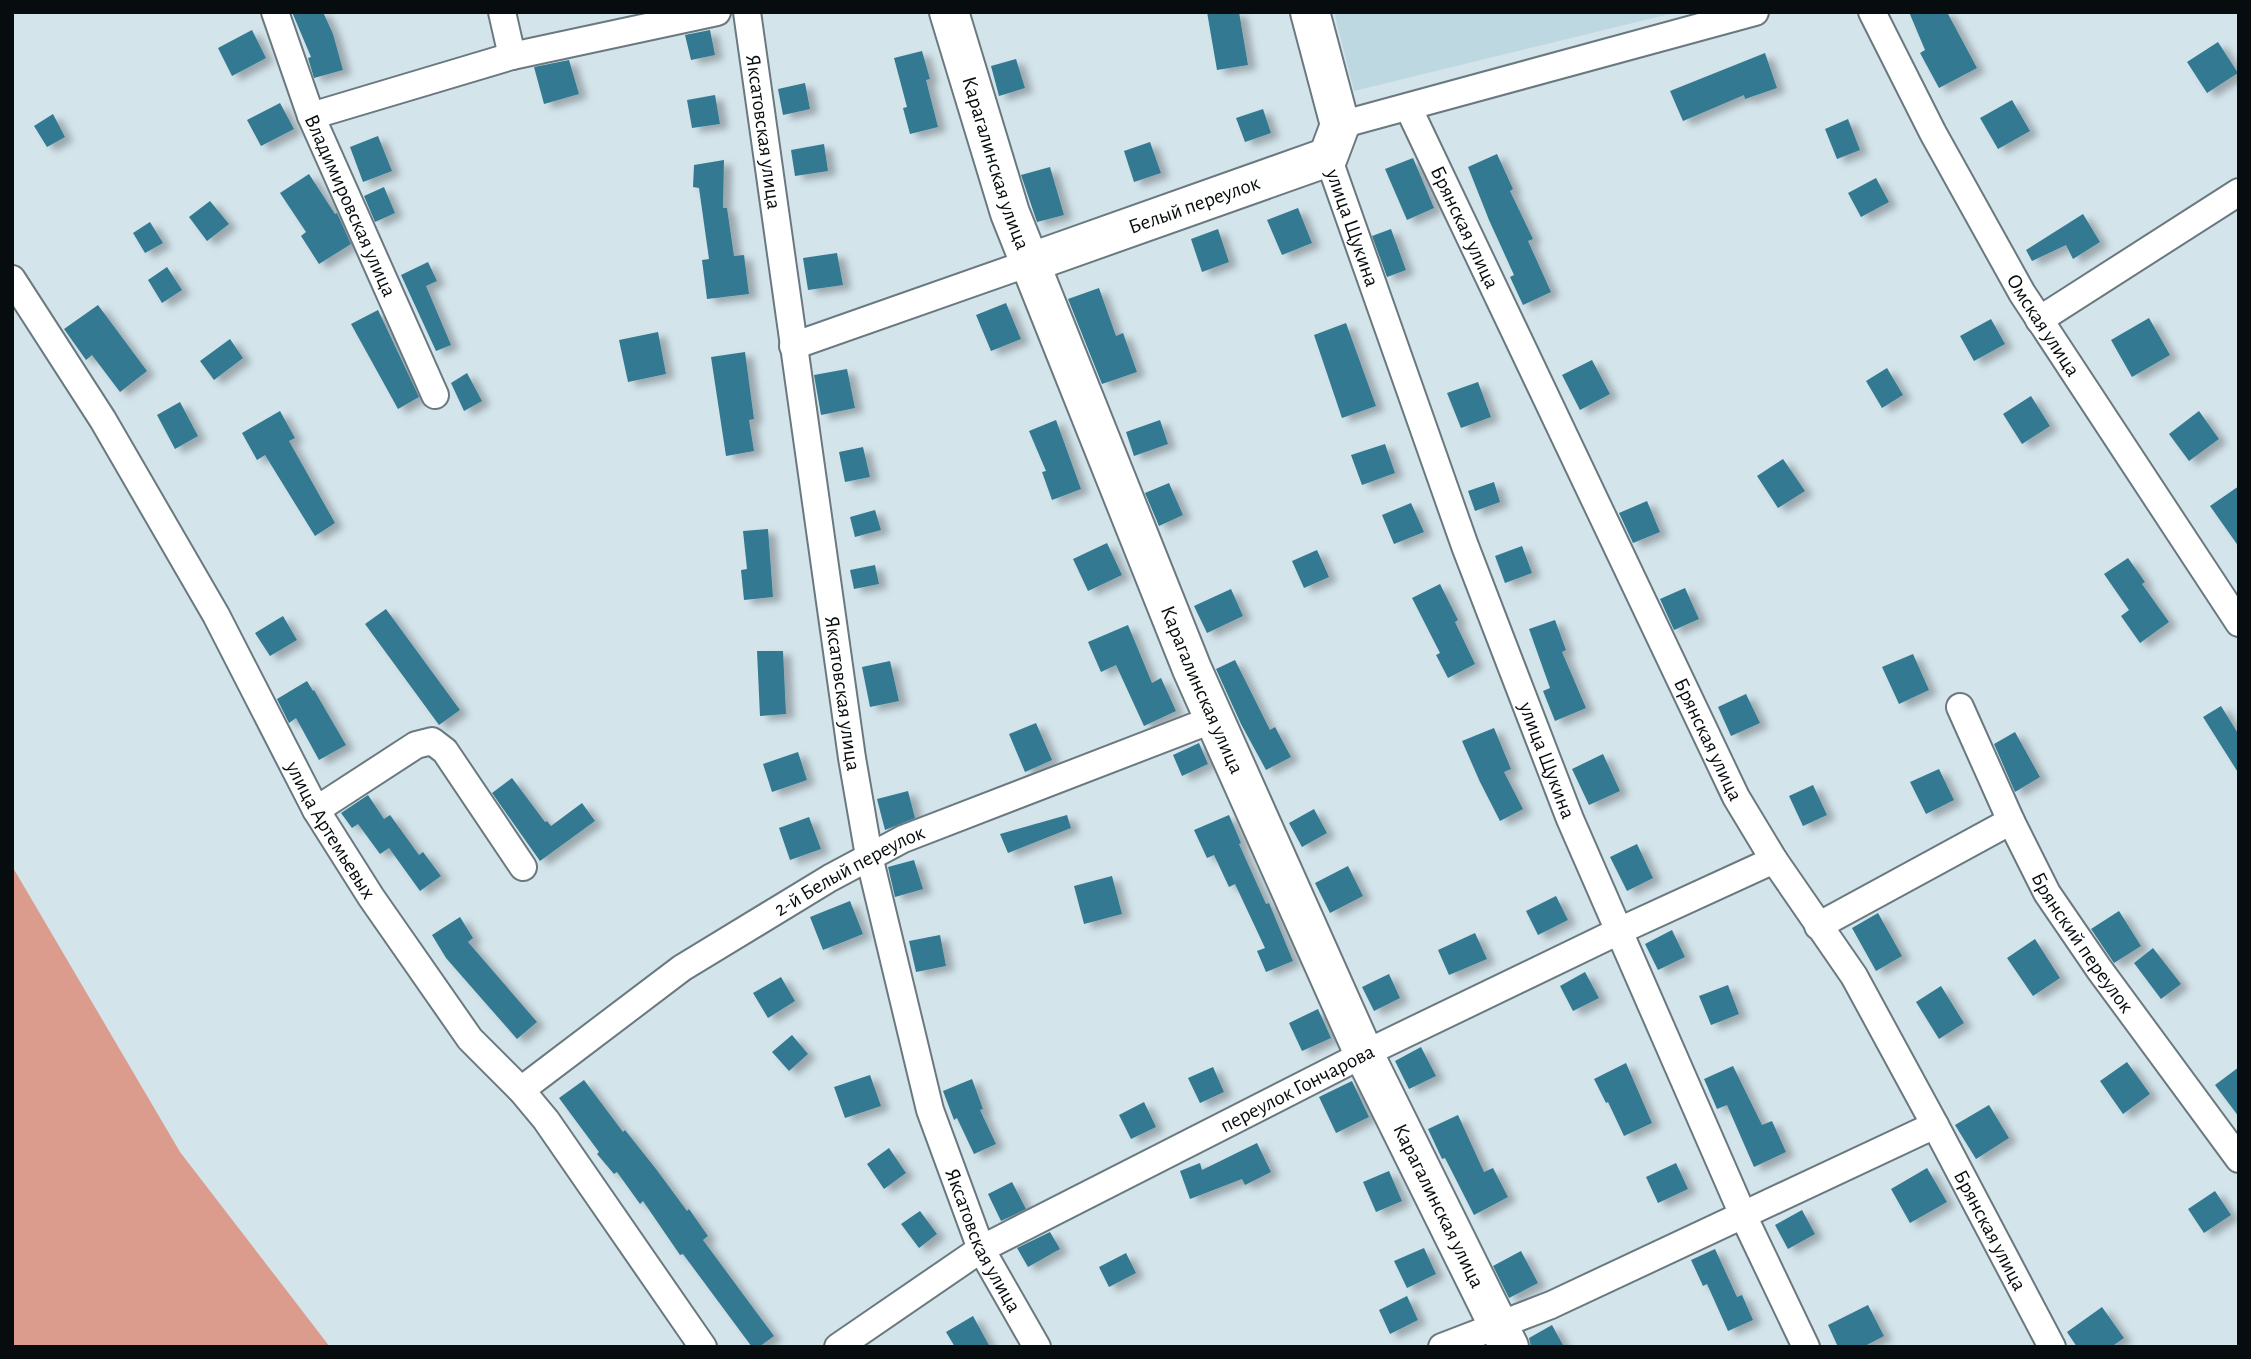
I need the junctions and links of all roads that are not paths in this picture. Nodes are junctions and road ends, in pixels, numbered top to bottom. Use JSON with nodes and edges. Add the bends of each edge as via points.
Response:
{"nodes":[{"id":1,"x":275,"y":12,"type":"edge"},
{"id":2,"x":502,"y":12,"type":"edge"},
{"id":3,"x":717,"y":12,"type":"edge"},
{"id":4,"x":747,"y":12,"type":"edge"},
{"id":5,"x":949,"y":12,"type":"edge"},
{"id":6,"x":1310,"y":12,"type":"edge"},
{"id":7,"x":1755,"y":12,"type":"edge"},
{"id":8,"x":1872,"y":12,"type":"edge"},
{"id":9,"x":512,"y":56,"type":"junction"},
{"id":10,"x":1408,"y":107,"type":"junction"},
{"id":11,"x":311,"y":116,"type":"junction"},
{"id":12,"x":1334,"y":141,"type":"junction"},
{"id":13,"x":2239,"y":192,"type":"edge"},
{"id":14,"x":1029,"y":263,"type":"junction"},
{"id":15,"x":12,"y":279,"type":"edge"},
{"id":16,"x":2039,"y":320,"type":"junction"},
{"id":17,"x":793,"y":346,"type":"junction"},
{"id":18,"x":435,"y":395,"type":"dead end"},
{"id":19,"x":2239,"y":622,"type":"edge"},
{"id":20,"x":1961,"y":707,"type":"dead end"},
{"id":21,"x":1214,"y":719,"type":"junction"},
{"id":22,"x":316,"y":810,"type":"junction"},
{"id":23,"x":2011,"y":821,"type":"junction"},
{"id":24,"x":869,"y":856,"type":"junction"},
{"id":25,"x":1774,"y":860,"type":"junction"},
{"id":26,"x":523,"y":867,"type":"dead end"},
{"id":27,"x":1818,"y":926,"type":"junction"},
{"id":28,"x":1619,"y":931,"type":"junction"},
{"id":29,"x":1364,"y":1054,"type":"junction"},
{"id":30,"x":521,"y":1090,"type":"junction"},
{"id":31,"x":1936,"y":1125,"type":"junction"},
{"id":32,"x":2239,"y":1159,"type":"edge"},
{"id":33,"x":1743,"y":1215,"type":"junction"},
{"id":34,"x":981,"y":1249,"type":"junction"},
{"id":35,"x":1504,"y":1336,"type":"edge"},
{"id":36,"x":703,"y":1347,"type":"edge"},
{"id":37,"x":838,"y":1347,"type":"edge"},
{"id":38,"x":1037,"y":1347,"type":"edge"},
{"id":39,"x":1442,"y":1347,"type":"edge"},
{"id":40,"x":1806,"y":1347,"type":"edge"},
{"id":41,"x":2052,"y":1347,"type":"edge"}],
"edges":[{"from":1,"to":11,"type":"street","name":"Владимировская улица"},
{"from":2,"to":9,"type":"street"},
{"from":3,"to":9,"type":"street"},
{"from":4,"to":17,"type":"street","name":"Яксатовская улица"},
{"from":5,"to":14,"type":"street","name":"Карагалинская улица"},
{"from":6,"to":12,"type":"street","name":"улица Щукина"},
{"from":7,"to":10,"type":"street"},
{"from":8,"to":16,"type":"street","name":"Омская улица","via":[[1933,133]]},
{"from":9,"to":11,"type":"street"},
{"from":10,"to":12,"type":"street"},
{"from":10,"to":25,"type":"street","name":"Брянская улица","via":[[1736,797]]},
{"from":11,"to":18,"type":"street","name":"Владимировская улица"},
{"from":12,"to":14,"type":"street","name":"Белый переулок"},
{"from":12,"to":28,"type":"street","name":"улица Щукина","via":[[1465,546],[1570,819]]},
{"from":13,"to":16,"type":"street"},
{"from":14,"to":17,"type":"street"},
{"from":14,"to":21,"type":"street","name":"Карагалинская улица"},
{"from":15,"to":22,"type":"street","name":"улица Артемьевых","via":[[103,420],[216,615]]},
{"from":16,"to":19,"type":"street","name":"Омская улица"},
{"from":17,"to":24,"type":"street","name":"Яксатовская улица"},
{"from":20,"to":23,"type":"street","name":"Брянский переулок"},
{"from":21,"to":24,"type":"street","name":"2-й Белый переулок"},
{"from":21,"to":29,"type":"street","name":"Карагалинская улица"},
{"from":22,"to":26,"type":"street","via":[[416,745],[432,741],[445,751]]},
{"from":22,"to":30,"type":"street","name":"улица Артемьевых","via":[[470,1039]]},
{"from":23,"to":27,"type":"street"},
{"from":23,"to":32,"type":"street","name":"Брянский переулок","via":[[2047,893]]},
{"from":24,"to":30,"type":"street","name":"2-й Белый переулок","via":[[682,968]]},
{"from":24,"to":34,"type":"street","name":"Яксатовская улица","via":[[930,1110]]},
{"from":25,"to":27,"type":"street","name":"Брянская улица"},
{"from":25,"to":28,"type":"street","name":"переулок Гончарова"},
{"from":27,"to":31,"type":"street","name":"Брянская улица","via":[[1854,976]]},
{"from":28,"to":29,"type":"street","name":"переулок Гончарова"},
{"from":28,"to":33,"type":"street","name":"улица Щукина"},
{"from":29,"to":34,"type":"street","name":"переулок Гончарова"},
{"from":29,"to":35,"type":"street","name":"Карагалинская улица"},
{"from":30,"to":36,"type":"street","name":"улица Артемьевых"},
{"from":31,"to":33,"type":"street"},
{"from":31,"to":41,"type":"street","name":"Брянская улица"},
{"from":33,"to":35,"type":"street","via":[[1551,1305]]},
{"from":33,"to":40,"type":"street","name":"улица Щукина"},
{"from":34,"to":37,"type":"street","name":"переулок Гончарова"},
{"from":34,"to":38,"type":"street","name":"Яксатовская улица"},
{"from":35,"to":39,"type":"street"}]}
